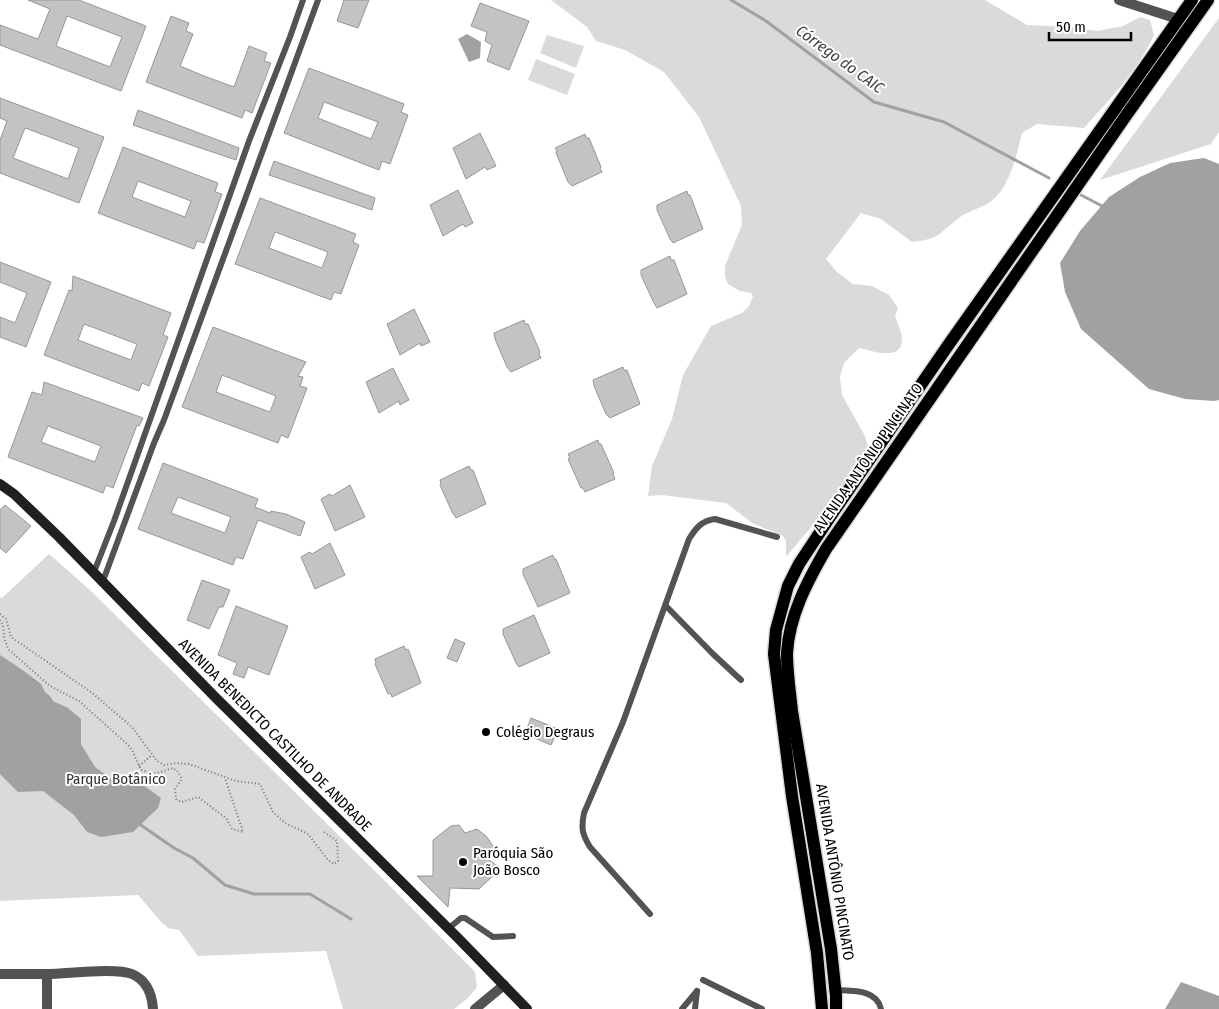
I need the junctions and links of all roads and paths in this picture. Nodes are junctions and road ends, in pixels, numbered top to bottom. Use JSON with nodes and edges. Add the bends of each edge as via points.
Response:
{"nodes":[{"id":1,"x":303,"y":0,"type":"edge"},
{"id":2,"x":318,"y":0,"type":"edge"},
{"id":3,"x":1120,"y":0,"type":"edge"},
{"id":4,"x":1192,"y":0,"type":"edge"},
{"id":5,"x":1208,"y":0,"type":"edge"},
{"id":6,"x":1178,"y":19,"type":"junction"},
{"id":7,"x":0,"y":484,"type":"edge"},
{"id":8,"x":114,"y":521,"type":"junction"},
{"id":9,"x":124,"y":524,"type":"junction"},
{"id":10,"x":777,"y":537,"type":"dead end"},
{"id":11,"x":94,"y":572,"type":"junction"},
{"id":12,"x":103,"y":581,"type":"junction"},
{"id":13,"x":666,"y":606,"type":"junction"},
{"id":14,"x":0,"y":614,"type":"edge"},
{"id":15,"x":0,"y":620,"type":"edge"},
{"id":16,"x":740,"y":680,"type":"dead end"},
{"id":17,"x":153,"y":754,"type":"junction"},
{"id":18,"x":139,"y":766,"type":"junction"},
{"id":19,"x":224,"y":776,"type":"junction"},
{"id":20,"x":324,"y":832,"type":"dead end"},
{"id":21,"x":650,"y":914,"type":"dead end"},
{"id":22,"x":448,"y":929,"type":"junction"},
{"id":23,"x":512,"y":936,"type":"dead end"},
{"id":24,"x":0,"y":974,"type":"edge"},
{"id":25,"x":47,"y":974,"type":"junction"},
{"id":26,"x":703,"y":980,"type":"dead end"},
{"id":27,"x":504,"y":985,"type":"junction"},
{"id":28,"x":836,"y":990,"type":"junction"},
{"id":29,"x":47,"y":1009,"type":"edge"},
{"id":30,"x":153,"y":1009,"type":"edge"},
{"id":31,"x":475,"y":1009,"type":"edge"},
{"id":32,"x":526,"y":1009,"type":"edge"},
{"id":33,"x":682,"y":1009,"type":"edge"},
{"id":34,"x":695,"y":1009,"type":"edge"},
{"id":35,"x":762,"y":1009,"type":"edge"},
{"id":36,"x":822,"y":1009,"type":"edge"},
{"id":37,"x":836,"y":1009,"type":"edge"},
{"id":38,"x":881,"y":1009,"type":"edge"}],
"edges":[{"from":1,"to":8,"type":"lane","via":[[249,141]]},
{"from":2,"to":9,"type":"lane"},
{"from":3,"to":6,"type":"street"},
{"from":4,"to":6,"type":"main road","name":"AVENIDA ANTÔNIO PINCINATO"},
{"from":5,"to":28,"type":"main road","name":"AVENIDA ANTÔNIO PINCINATO","via":[[862,496],[826,550],[800,599],[788,637],[788,676]]},
{"from":6,"to":36,"type":"main road","name":"AVENIDA ANTÔNIO PINCINATO","via":[[832,514],[788,586],[776,630],[774,654],[817,953]]},
{"from":7,"to":11,"type":"main road","name":"AVENIDA BENEDICTO CASTILHO DE ANDRADE"},
{"from":8,"to":9,"type":"lane"},
{"from":8,"to":11,"type":"lane"},
{"from":9,"to":12,"type":"lane"},
{"from":10,"to":13,"type":"lane","via":[[715,519],[700,524],[689,539]]},
{"from":11,"to":12,"type":"main road","name":"AVENIDA BENEDICTO CASTILHO DE ANDRADE"},
{"from":12,"to":22,"type":"main road","name":"AVENIDA BENEDICTO CASTILHO DE ANDRADE"},
{"from":13,"to":16,"type":"lane"},
{"from":13,"to":21,"type":"lane","via":[[582,824],[583,836],[590,846]]},
{"from":14,"to":17,"type":"path","via":[[6,619],[11,637],[98,698],[132,727]]},
{"from":15,"to":18,"type":"path","via":[[4,625],[8,649],[50,686],[79,701],[127,744]]},
{"from":17,"to":18,"type":"path"},
{"from":17,"to":19,"type":"path","via":[[164,765],[188,764]]},
{"from":18,"to":19,"type":"path","via":[[141,770],[154,774],[173,768],[182,779],[175,789],[176,798],[182,802],[198,797],[226,818],[232,829],[243,832]]},
{"from":19,"to":20,"type":"path","via":[[260,784],[273,812],[285,824],[308,834],[334,864],[338,861],[337,841]]},
{"from":22,"to":23,"type":"lane","via":[[465,918],[493,937]]},
{"from":22,"to":27,"type":"main road","name":"AVENIDA BENEDICTO CASTILHO DE ANDRADE"},
{"from":24,"to":25,"type":"street"},
{"from":25,"to":29,"type":"street"},
{"from":25,"to":30,"type":"street","via":[[130,973],[149,989]]},
{"from":26,"to":35,"type":"lane"},
{"from":27,"to":31,"type":"street"},
{"from":27,"to":32,"type":"main road","name":"AVENIDA BENEDICTO CASTILHO DE ANDRADE"},
{"from":28,"to":37,"type":"main road","name":"AVENIDA ANTÔNIO PINCINATO"},
{"from":28,"to":38,"type":"lane","via":[[871,994]]},
{"from":33,"to":34,"type":"lane","via":[[697,991]]}]}
